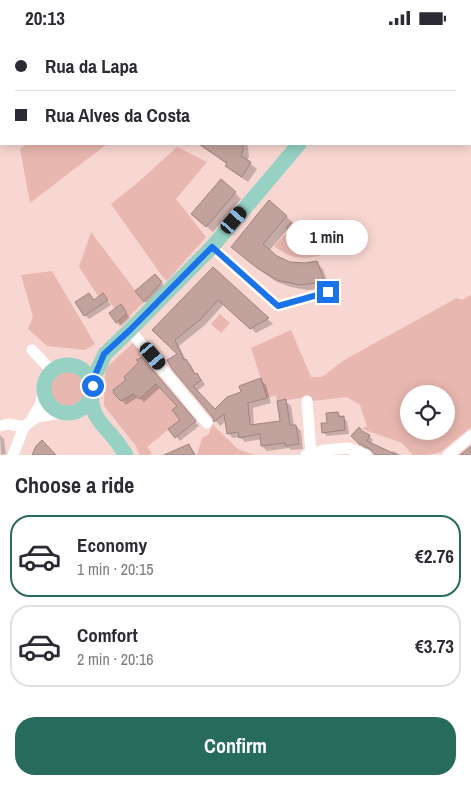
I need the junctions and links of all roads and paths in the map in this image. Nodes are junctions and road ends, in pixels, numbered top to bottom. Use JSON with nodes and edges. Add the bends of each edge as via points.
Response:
{"nodes":[{"id":1,"x":298,"y":145,"type":"edge"},
{"id":2,"x":212,"y":247,"type":"junction"},
{"id":3,"x":328,"y":292,"type":"dead end"},
{"id":4,"x":130,"y":330,"type":"junction"},
{"id":5,"x":32,"y":350,"type":"dead end"},
{"id":6,"x":104,"y":354,"type":"junction"},
{"id":7,"x":72,"y":365,"type":"junction"},
{"id":8,"x":52,"y":371,"type":"junction"},
{"id":9,"x":93,"y":389,"type":"junction"},
{"id":10,"x":44,"y":391,"type":"junction"},
{"id":11,"x":307,"y":401,"type":"dead end"},
{"id":12,"x":65,"y":413,"type":"junction"},
{"id":13,"x":207,"y":423,"type":"dead end"},
{"id":14,"x":28,"y":424,"type":"junction"},
{"id":15,"x":101,"y":424,"type":"junction"},
{"id":16,"x":0,"y":426,"type":"edge"},
{"id":17,"x":471,"y":436,"type":"edge"},
{"id":18,"x":309,"y":454,"type":"edge"},
{"id":19,"x":13,"y":455,"type":"edge"},
{"id":20,"x":126,"y":455,"type":"edge"},
{"id":21,"x":366,"y":455,"type":"edge"},
{"id":22,"x":449,"y":455,"type":"edge"}],
"edges":[{"from":1,"to":2,"type":"main road"},
{"from":2,"to":3,"type":"street","via":[[278,306]]},
{"from":2,"to":4,"type":"main road"},
{"from":4,"to":6,"type":"main road"},
{"from":4,"to":13,"type":"street"},
{"from":5,"to":8,"type":"street"},
{"from":6,"to":7,"type":"main road"},
{"from":6,"to":9,"type":"main road"},
{"from":7,"to":8,"type":"main road"},
{"from":7,"to":9,"type":"main road","via":[[85,371]]},
{"from":8,"to":10,"type":"main road","via":[[44,383]]},
{"from":9,"to":12,"type":"main road","via":[[91,399],[82,409]]},
{"from":9,"to":15,"type":"main road","via":[[91,402]]},
{"from":10,"to":12,"type":"main road","via":[[48,404]]},
{"from":10,"to":14,"type":"street","via":[[41,403]]},
{"from":11,"to":18,"type":"street"},
{"from":12,"to":14,"type":"street","via":[[38,417]]},
{"from":12,"to":15,"type":"main road","via":[[88,416]]},
{"from":14,"to":16,"type":"street"},
{"from":14,"to":19,"type":"street"},
{"from":15,"to":20,"type":"main road"},
{"from":17,"to":22,"type":"street"},
{"from":18,"to":21,"type":"street","via":[[348,448]]}]}
